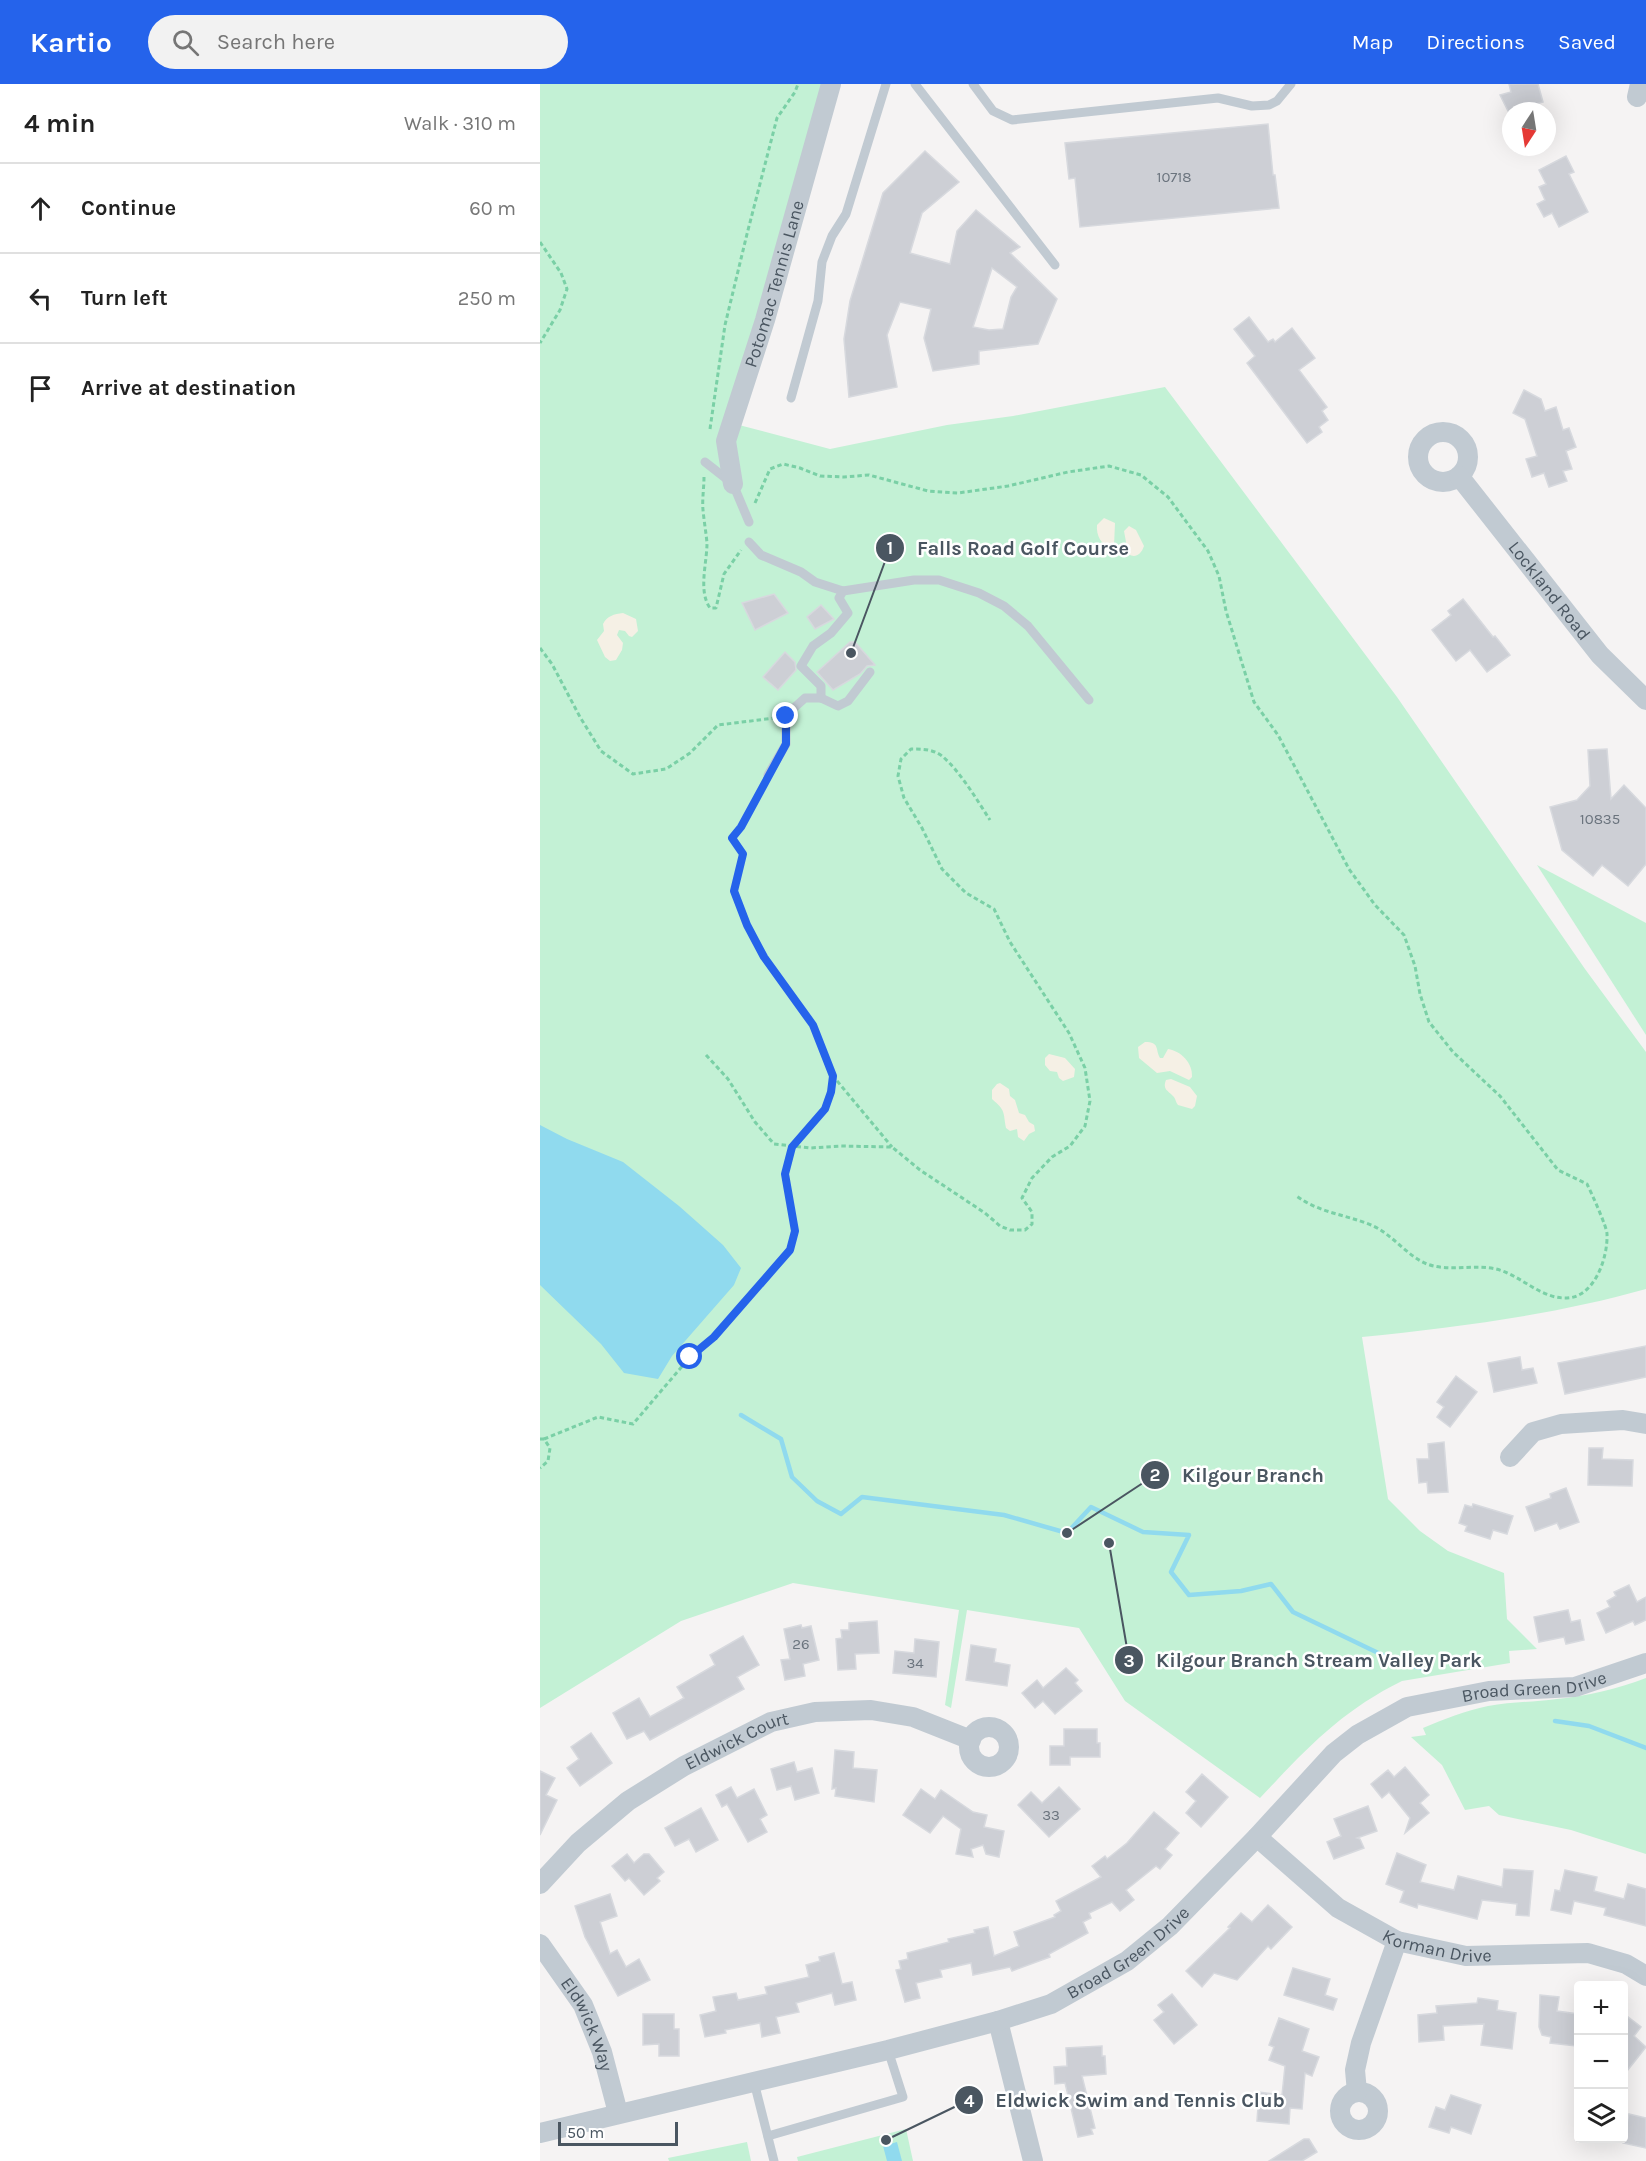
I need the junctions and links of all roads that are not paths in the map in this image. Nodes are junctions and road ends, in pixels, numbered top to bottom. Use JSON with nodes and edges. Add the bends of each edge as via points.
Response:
{"nodes":[{"id":1,"x":831,"y":84,"type":"edge"},
{"id":2,"x":886,"y":84,"type":"edge"},
{"id":3,"x":915,"y":84,"type":"edge"},
{"id":4,"x":973,"y":84,"type":"edge"},
{"id":5,"x":1291,"y":84,"type":"edge"},
{"id":6,"x":1055,"y":265,"type":"dead end"},
{"id":7,"x":791,"y":398,"type":"dead end"},
{"id":8,"x":705,"y":462,"type":"road end"},
{"id":9,"x":1459,"y":476,"type":"dead end"},
{"id":10,"x":733,"y":484,"type":"junction"},
{"id":11,"x":749,"y":522,"type":"road end"},
{"id":12,"x":749,"y":542,"type":"road end"},
{"id":13,"x":843,"y":591,"type":"junction"},
{"id":14,"x":870,"y":672,"type":"dead end"},
{"id":15,"x":821,"y":698,"type":"junction"},
{"id":16,"x":1089,"y":700,"type":"dead end"},
{"id":17,"x":1646,"y":700,"type":"edge"},
{"id":18,"x":768,"y":776,"type":"road end"},
{"id":19,"x":1646,"y":1424,"type":"edge"},
{"id":20,"x":1510,"y":1457,"type":"dead end"},
{"id":21,"x":1646,"y":1663,"type":"edge"},
{"id":22,"x":970,"y":1740,"type":"dead end"},
{"id":23,"x":1257,"y":1836,"type":"junction"},
{"id":24,"x":540,"y":1884,"type":"edge"},
{"id":25,"x":1397,"y":1941,"type":"junction"},
{"id":26,"x":540,"y":1944,"type":"edge"},
{"id":27,"x":1646,"y":1976,"type":"edge"},
{"id":28,"x":998,"y":2021,"type":"junction"},
{"id":29,"x":888,"y":2050,"type":"junction"},
{"id":30,"x":754,"y":2082,"type":"junction"},
{"id":31,"x":1357,"y":2091,"type":"dead end"},
{"id":32,"x":618,"y":2114,"type":"junction"},
{"id":33,"x":540,"y":2133,"type":"edge"},
{"id":34,"x":768,"y":2136,"type":"junction"},
{"id":35,"x":774,"y":2161,"type":"edge"},
{"id":36,"x":1033,"y":2161,"type":"edge"}],
"edges":[{"from":1,"to":10,"type":"street","name":"Potomac Tennis Lane","via":[[768,310],[726,441]]},
{"from":2,"to":7,"type":"lane","via":[[846,214],[822,262],[818,301]]},
{"from":3,"to":6,"type":"lane"},
{"from":4,"to":5,"type":"lane","via":[[993,111],[1012,120],[1218,98],[1269,105]]},
{"from":8,"to":10,"type":"lane"},
{"from":9,"to":17,"type":"street","name":"Lockland Road","via":[[1599,655]]},
{"from":10,"to":11,"type":"lane"},
{"from":12,"to":13,"type":"lane","via":[[761,555],[815,582]]},
{"from":13,"to":15,"type":"lane","via":[[839,598],[848,613],[831,633],[813,645],[801,666],[821,686]]},
{"from":13,"to":16,"type":"lane","via":[[939,580],[979,593],[1004,606],[1028,626]]},
{"from":14,"to":15,"type":"lane","via":[[848,701],[838,706]]},
{"from":15,"to":18,"type":"lane","via":[[805,698],[786,716],[786,744]]},
{"from":19,"to":20,"type":"street","via":[[1623,1420],[1561,1424],[1533,1432]]},
{"from":21,"to":23,"type":"street","name":"Broad Green Drive","via":[[1575,1687],[1489,1692],[1407,1707],[1334,1753]]},
{"from":22,"to":24,"type":"street","name":"Eldwick Court","via":[[913,1717],[871,1710],[815,1712],[771,1722],[684,1766],[628,1801],[578,1843]]},
{"from":23,"to":25,"type":"street","name":"Korman Drive","via":[[1338,1908]]},
{"from":23,"to":28,"type":"street","name":"Broad Green Drive","via":[[1170,1926],[1127,1961],[1052,2004]]},
{"from":25,"to":27,"type":"street","name":"Korman Drive","via":[[1466,1956],[1588,1953],[1626,1964]]},
{"from":25,"to":31,"type":"street","via":[[1361,2043],[1355,2070]]},
{"from":26,"to":32,"type":"street","name":"Eldwick Way","via":[[583,2005],[602,2052]]},
{"from":28,"to":29,"type":"street","name":"Broad Green Drive"},
{"from":28,"to":36,"type":"street"},
{"from":29,"to":30,"type":"street","name":"Broad Green Drive"},
{"from":29,"to":34,"type":"lane","via":[[903,2097]]},
{"from":30,"to":32,"type":"street","name":"Broad Green Drive"},
{"from":30,"to":34,"type":"lane"},
{"from":32,"to":33,"type":"street","name":"Broad Green Drive"},
{"from":34,"to":35,"type":"lane"}]}
